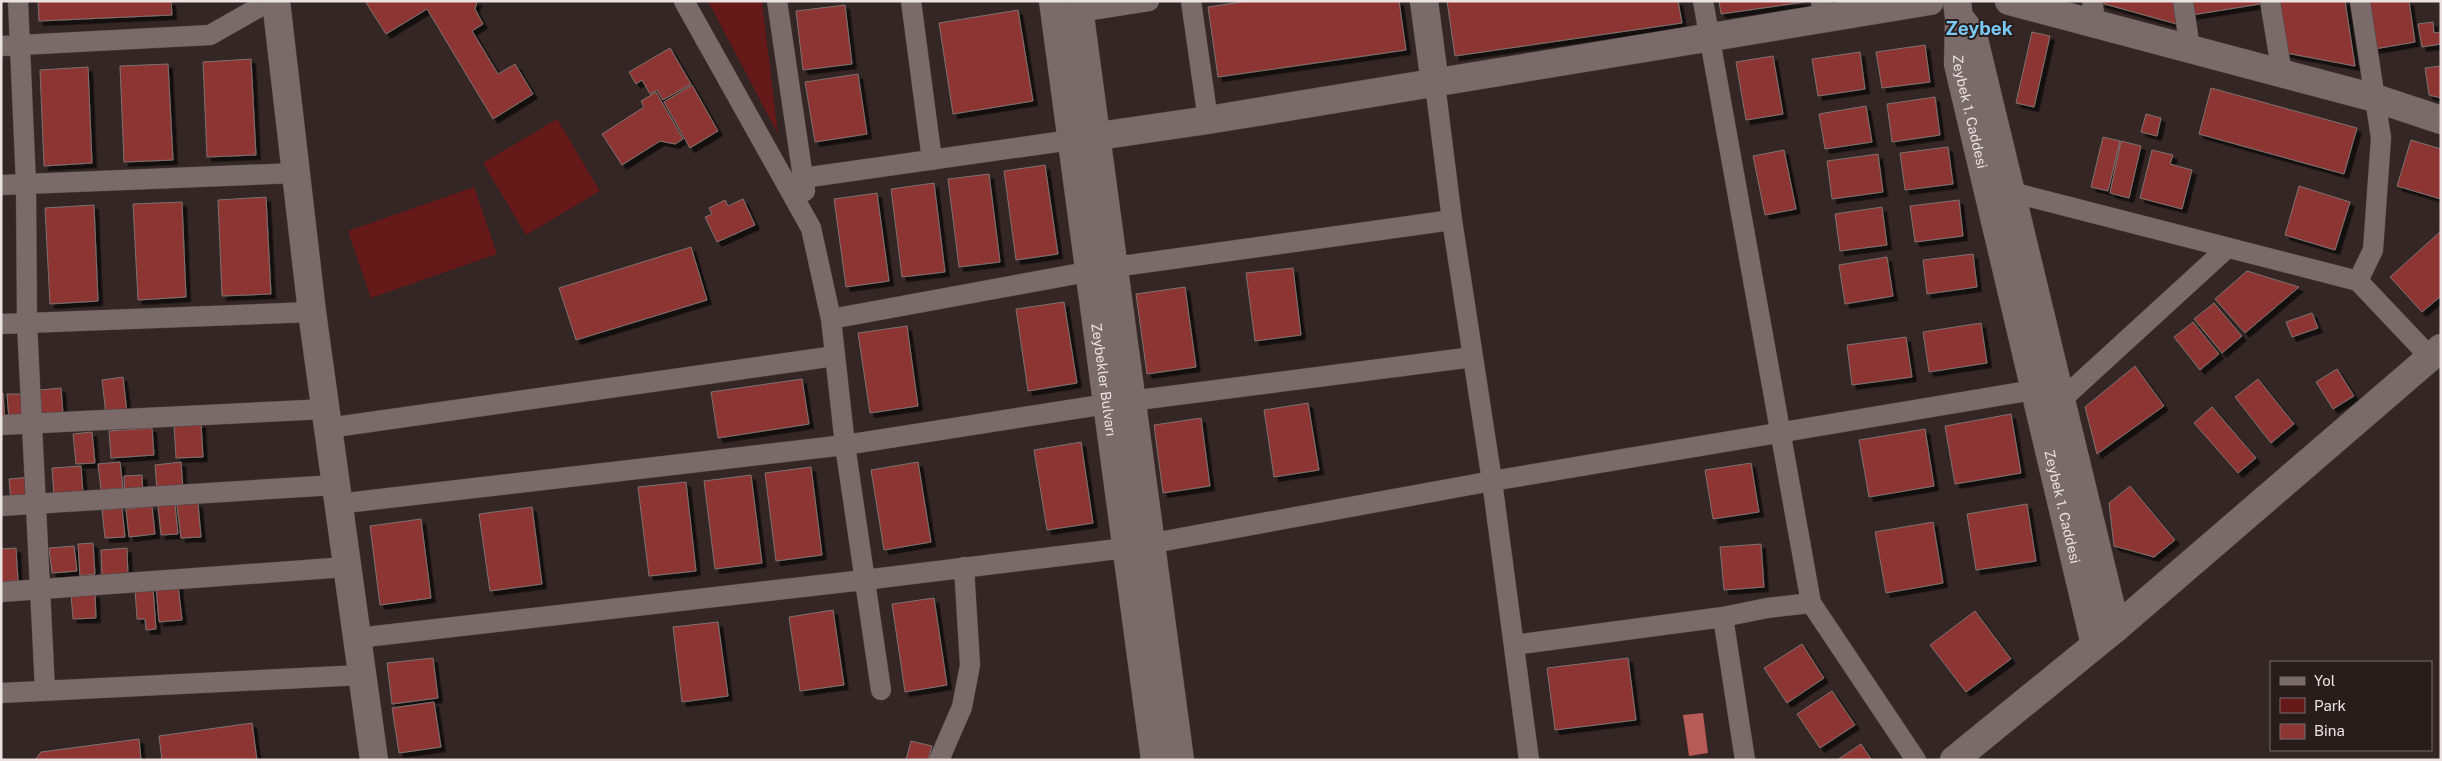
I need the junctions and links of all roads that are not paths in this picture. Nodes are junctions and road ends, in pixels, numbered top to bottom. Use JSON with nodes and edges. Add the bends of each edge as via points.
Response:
{"nodes":[{"id":1,"x":18,"y":1,"type":"edge"},
{"id":2,"x":270,"y":1,"type":"edge"},
{"id":3,"x":276,"y":1,"type":"edge"},
{"id":4,"x":684,"y":1,"type":"edge"},
{"id":5,"x":777,"y":1,"type":"edge"},
{"id":6,"x":911,"y":1,"type":"edge"},
{"id":7,"x":1053,"y":1,"type":"edge"},
{"id":8,"x":1149,"y":1,"type":"edge"},
{"id":9,"x":1191,"y":1,"type":"edge"},
{"id":10,"x":1424,"y":1,"type":"edge"},
{"id":11,"x":1703,"y":1,"type":"edge"},
{"id":12,"x":1930,"y":1,"type":"edge"},
{"id":13,"x":2009,"y":1,"type":"edge"},
{"id":14,"x":2183,"y":1,"type":"edge"},
{"id":15,"x":2270,"y":1,"type":"edge"},
{"id":16,"x":2360,"y":1,"type":"edge"},
{"id":17,"x":1078,"y":7,"type":"edge"},
{"id":18,"x":1822,"y":10,"type":"edge"},
{"id":19,"x":1958,"y":10,"type":"edge"},
{"id":20,"x":2094,"y":12,"type":"edge"},
{"id":21,"x":1709,"y":36,"type":"junction"},
{"id":22,"x":11,"y":46,"type":"edge"},
{"id":23,"x":2190,"y":49,"type":"junction"},
{"id":24,"x":2282,"y":74,"type":"junction"},
{"id":25,"x":1435,"y":84,"type":"junction"},
{"id":26,"x":2375,"y":98,"type":"junction"},
{"id":27,"x":1208,"y":120,"type":"junction"},
{"id":28,"x":2441,"y":120,"type":"edge"},
{"id":29,"x":1084,"y":138,"type":"junction"},
{"id":30,"x":932,"y":160,"type":"junction"},
{"id":31,"x":296,"y":173,"type":"junction"},
{"id":32,"x":804,"y":178,"type":"junction"},
{"id":33,"x":26,"y":184,"type":"junction"},
{"id":34,"x":1,"y":185,"type":"edge"},
{"id":35,"x":2011,"y":192,"type":"junction"},
{"id":36,"x":1452,"y":220,"type":"junction"},
{"id":37,"x":811,"y":228,"type":"junction"},
{"id":38,"x":2226,"y":249,"type":"junction"},
{"id":39,"x":1101,"y":269,"type":"junction"},
{"id":40,"x":2358,"y":281,"type":"junction"},
{"id":41,"x":312,"y":312,"type":"junction"},
{"id":42,"x":831,"y":319,"type":"junction"},
{"id":43,"x":27,"y":323,"type":"junction"},
{"id":44,"x":1,"y":324,"type":"edge"},
{"id":45,"x":2435,"y":353,"type":"edge"},
{"id":46,"x":835,"y":356,"type":"junction"},
{"id":47,"x":1473,"y":357,"type":"junction"},
{"id":48,"x":2033,"y":390,"type":"junction"},
{"id":49,"x":2060,"y":401,"type":"junction"},
{"id":50,"x":1119,"y":403,"type":"junction"},
{"id":51,"x":327,"y":419,"type":"junction"},
{"id":52,"x":32,"y":423,"type":"junction"},
{"id":53,"x":1,"y":425,"type":"edge"},
{"id":54,"x":1781,"y":434,"type":"junction"},
{"id":55,"x":845,"y":445,"type":"junction"},
{"id":56,"x":1492,"y":481,"type":"junction"},
{"id":57,"x":336,"y":495,"type":"junction"},
{"id":58,"x":36,"y":504,"type":"junction"},
{"id":59,"x":1,"y":506,"type":"edge"},
{"id":60,"x":1138,"y":546,"type":"junction"},
{"id":61,"x":346,"y":567,"type":"junction"},
{"id":62,"x":964,"y":568,"type":"junction"},
{"id":63,"x":864,"y":580,"type":"junction"},
{"id":64,"x":40,"y":589,"type":"junction"},
{"id":65,"x":1,"y":592,"type":"edge"},
{"id":66,"x":1811,"y":602,"type":"junction"},
{"id":67,"x":1723,"y":617,"type":"junction"},
{"id":68,"x":2116,"y":628,"type":"junction"},
{"id":69,"x":357,"y":638,"type":"junction"},
{"id":70,"x":1514,"y":645,"type":"junction"},
{"id":71,"x":2095,"y":645,"type":"junction"},
{"id":72,"x":362,"y":675,"type":"junction"},
{"id":73,"x":45,"y":690,"type":"junction"},
{"id":74,"x":881,"y":690,"type":"dead end"},
{"id":75,"x":1,"y":693,"type":"edge"},
{"id":76,"x":374,"y":760,"type":"edge"},
{"id":77,"x":939,"y":760,"type":"edge"},
{"id":78,"x":1155,"y":760,"type":"edge"},
{"id":79,"x":1180,"y":760,"type":"edge"},
{"id":80,"x":1529,"y":760,"type":"edge"},
{"id":81,"x":1745,"y":760,"type":"edge"},
{"id":82,"x":1916,"y":760,"type":"edge"},
{"id":83,"x":1954,"y":760,"type":"edge"}],
"edges":[{"from":1,"to":22,"type":"street"},
{"from":2,"to":22,"type":"street","via":[[210,34]]},
{"from":3,"to":31,"type":"street"},
{"from":4,"to":37,"type":"street"},
{"from":5,"to":32,"type":"street"},
{"from":6,"to":30,"type":"street"},
{"from":7,"to":29,"type":"street","name":"Zeybekler Bulvarı"},
{"from":8,"to":17,"type":"street"},
{"from":9,"to":27,"type":"street"},
{"from":10,"to":25,"type":"street"},
{"from":11,"to":21,"type":"street"},
{"from":12,"to":18,"type":"street"},
{"from":13,"to":20,"type":"street"},
{"from":14,"to":23,"type":"street"},
{"from":15,"to":24,"type":"street"},
{"from":16,"to":26,"type":"street"},
{"from":17,"to":29,"type":"street","name":"Zeybekler Bulvarı"},
{"from":18,"to":21,"type":"street"},
{"from":19,"to":35,"type":"street","name":"Zeybek 1. Caddesi","via":[[1973,35]]},
{"from":19,"to":48,"type":"street","name":"Zeybek 1. Caddesi","via":[[1958,64]]},
{"from":20,"to":23,"type":"street"},
{"from":21,"to":25,"type":"street"},
{"from":21,"to":54,"type":"street"},
{"from":22,"to":33,"type":"street"},
{"from":23,"to":24,"type":"street"},
{"from":24,"to":26,"type":"street"},
{"from":25,"to":27,"type":"street"},
{"from":25,"to":36,"type":"street"},
{"from":26,"to":28,"type":"street"},
{"from":26,"to":40,"type":"street","via":[[2381,138],[2374,250]]},
{"from":27,"to":29,"type":"street"},
{"from":29,"to":30,"type":"street"},
{"from":29,"to":39,"type":"street","name":"Zeybekler Bulvarı"},
{"from":30,"to":32,"type":"street"},
{"from":31,"to":33,"type":"street"},
{"from":31,"to":41,"type":"street"},
{"from":32,"to":37,"type":"street"},
{"from":33,"to":34,"type":"street"},
{"from":33,"to":43,"type":"street"},
{"from":35,"to":38,"type":"street"},
{"from":35,"to":49,"type":"street","name":"Zeybek 1. Caddesi"},
{"from":36,"to":39,"type":"street"},
{"from":36,"to":47,"type":"street"},
{"from":37,"to":42,"type":"street"},
{"from":38,"to":40,"type":"street"},
{"from":38,"to":49,"type":"street"},
{"from":39,"to":42,"type":"street"},
{"from":39,"to":50,"type":"street","name":"Zeybekler Bulvarı"},
{"from":40,"to":45,"type":"street"},
{"from":41,"to":43,"type":"street"},
{"from":41,"to":51,"type":"street"},
{"from":42,"to":46,"type":"street"},
{"from":43,"to":44,"type":"street"},
{"from":43,"to":52,"type":"street"},
{"from":45,"to":68,"type":"street"},
{"from":46,"to":51,"type":"street"},
{"from":46,"to":55,"type":"street"},
{"from":47,"to":50,"type":"street"},
{"from":47,"to":56,"type":"street"},
{"from":48,"to":54,"type":"street"},
{"from":48,"to":71,"type":"street","name":"Zeybek 1. Caddesi"},
{"from":49,"to":68,"type":"street","name":"Zeybek 1. Caddesi"},
{"from":50,"to":55,"type":"street"},
{"from":50,"to":60,"type":"street","name":"Zeybekler Bulvarı"},
{"from":51,"to":52,"type":"street"},
{"from":51,"to":57,"type":"street"},
{"from":52,"to":53,"type":"street"},
{"from":52,"to":58,"type":"street"},
{"from":54,"to":56,"type":"street"},
{"from":54,"to":66,"type":"street"},
{"from":55,"to":57,"type":"street"},
{"from":55,"to":63,"type":"street"},
{"from":56,"to":60,"type":"street"},
{"from":56,"to":70,"type":"street"},
{"from":57,"to":58,"type":"street"},
{"from":57,"to":61,"type":"street"},
{"from":58,"to":59,"type":"street"},
{"from":58,"to":64,"type":"street"},
{"from":60,"to":62,"type":"street"},
{"from":60,"to":78,"type":"street","name":"Zeybekler Bulvarı"},
{"from":60,"to":79,"type":"street","name":"Zeybekler Bulvarı"},
{"from":61,"to":64,"type":"street"},
{"from":61,"to":69,"type":"street"},
{"from":62,"to":63,"type":"street"},
{"from":62,"to":77,"type":"street","via":[[970,665],[962,707]]},
{"from":63,"to":69,"type":"street"},
{"from":63,"to":74,"type":"street"},
{"from":64,"to":65,"type":"street"},
{"from":64,"to":73,"type":"street"},
{"from":66,"to":67,"type":"street"},
{"from":66,"to":82,"type":"street"},
{"from":67,"to":70,"type":"street"},
{"from":67,"to":81,"type":"street"},
{"from":68,"to":71,"type":"street"},
{"from":69,"to":72,"type":"street"},
{"from":70,"to":80,"type":"street"},
{"from":71,"to":83,"type":"street"},
{"from":72,"to":73,"type":"street"},
{"from":72,"to":76,"type":"street"},
{"from":73,"to":75,"type":"street"}]}
